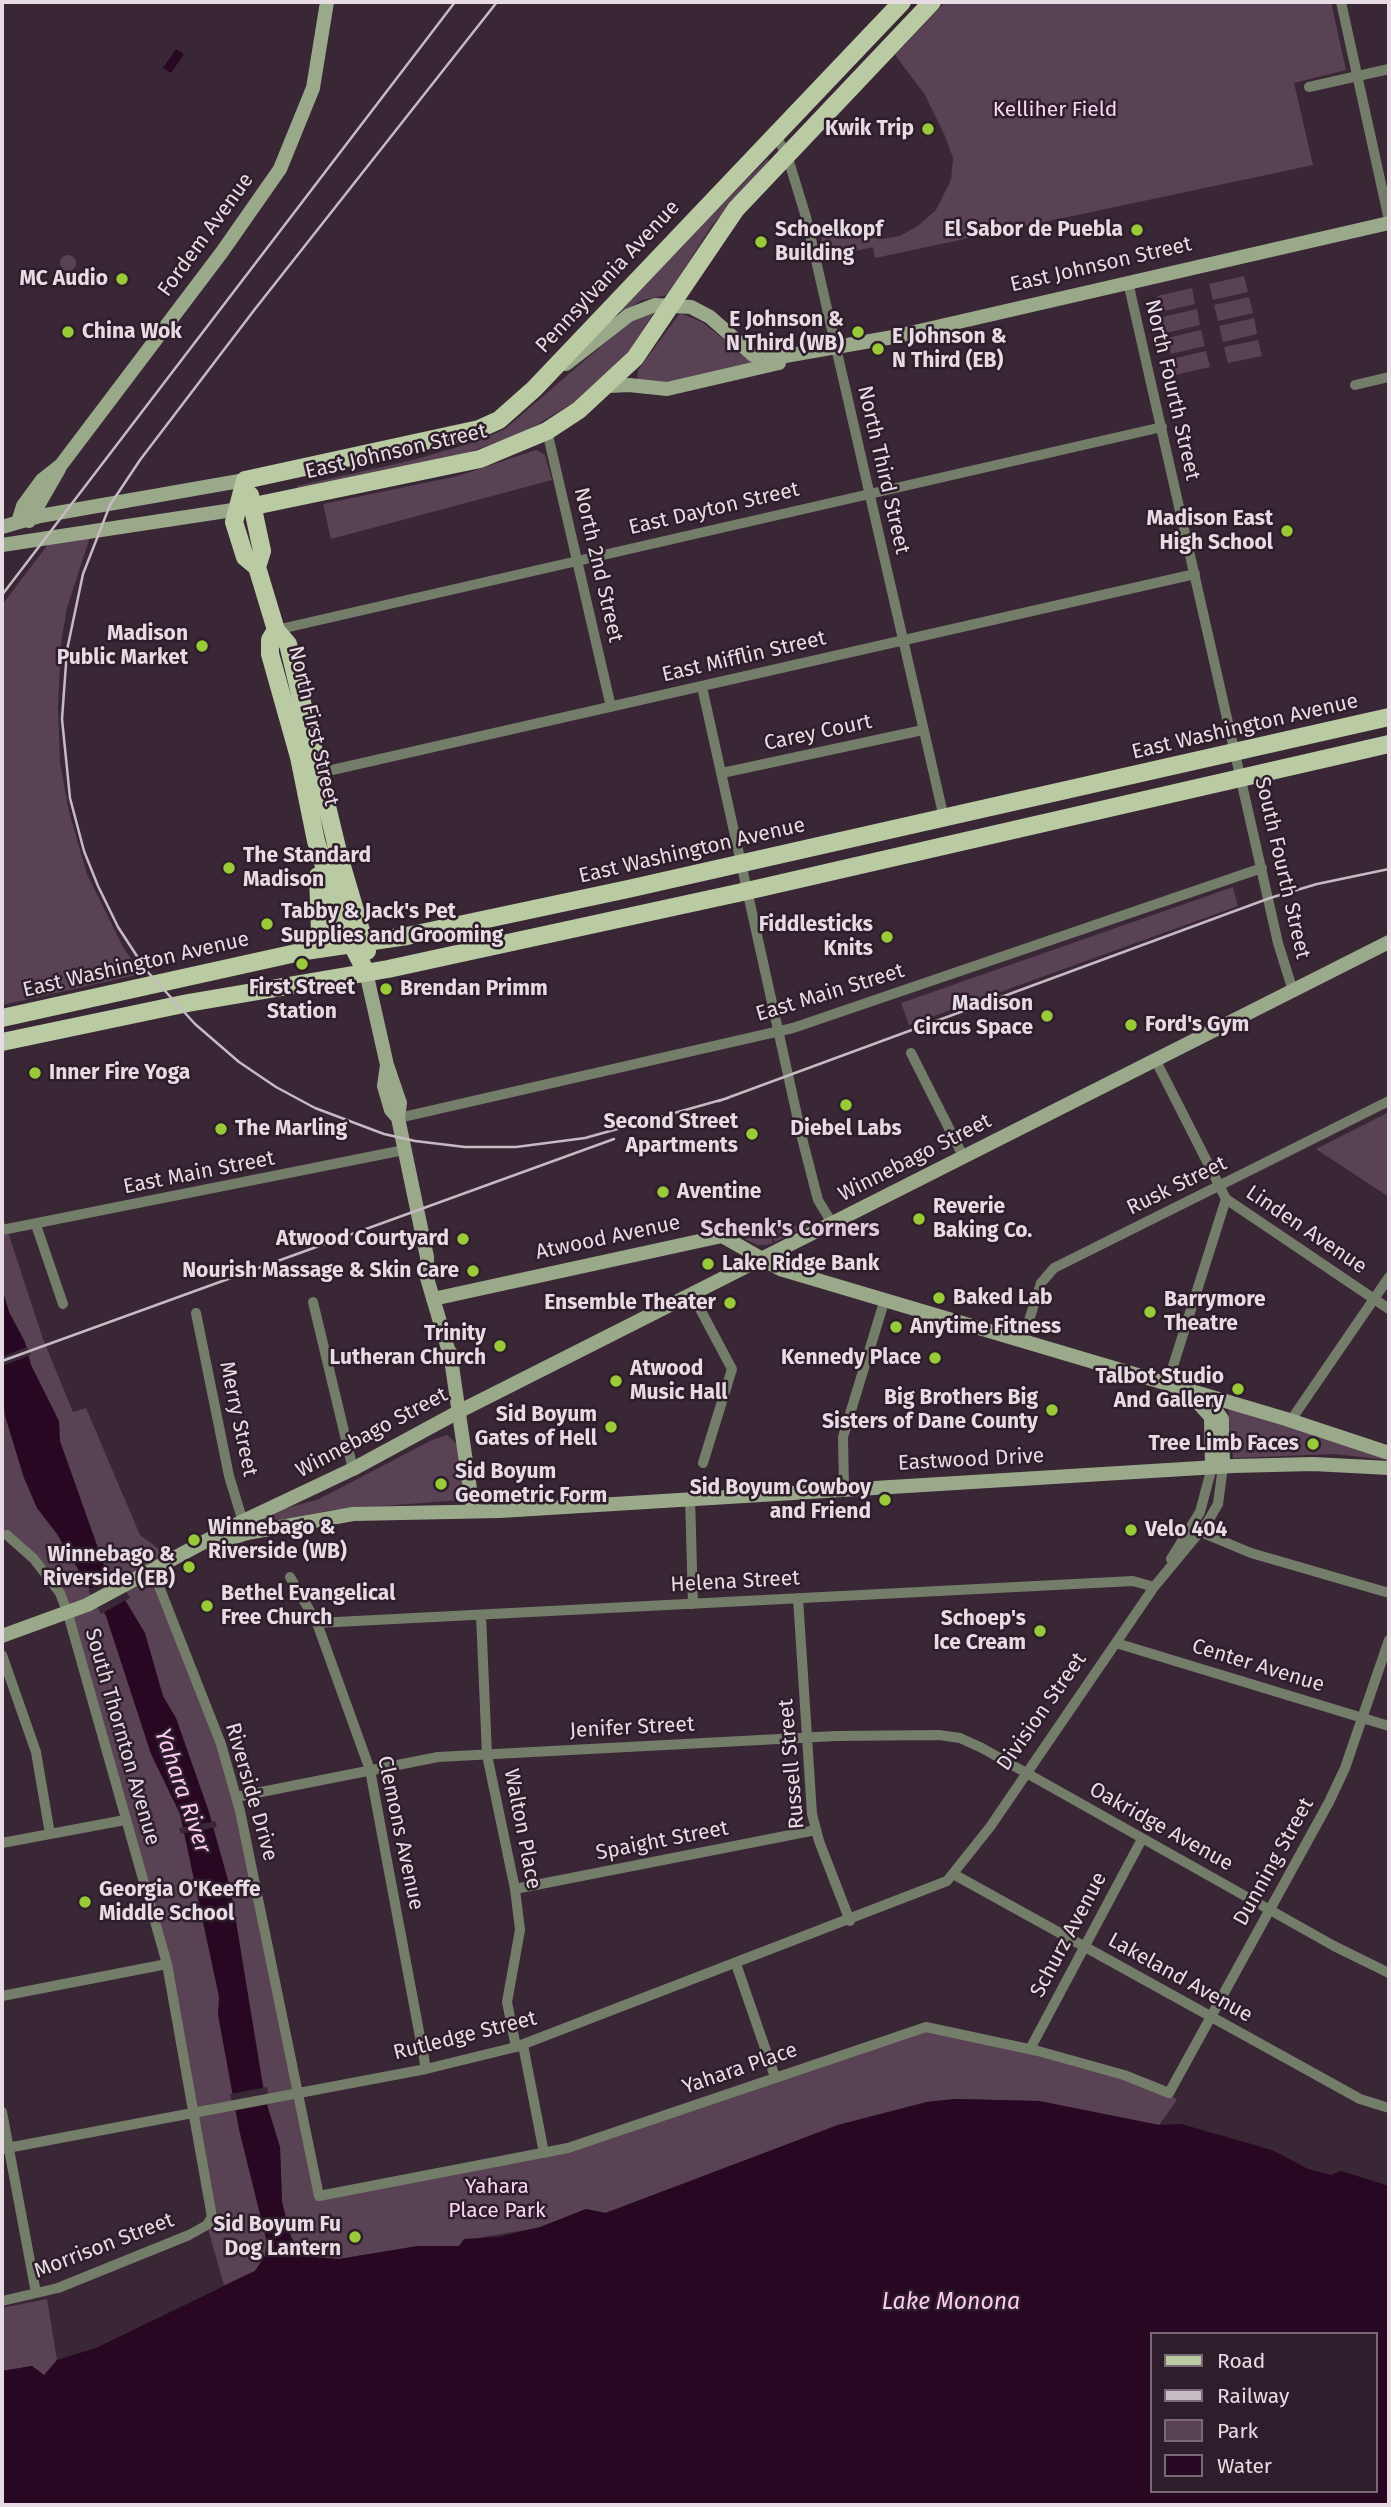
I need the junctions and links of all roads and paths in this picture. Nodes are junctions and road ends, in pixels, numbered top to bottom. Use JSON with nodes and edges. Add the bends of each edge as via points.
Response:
{"nodes":[{"id":1,"x":327,"y":2,"type":"edge"},
{"id":2,"x":902,"y":2,"type":"edge"},
{"id":3,"x":932,"y":2,"type":"edge"},
{"id":4,"x":1341,"y":2,"type":"edge"},
{"id":5,"x":1389,"y":69,"type":"edge"},
{"id":6,"x":1357,"y":76,"type":"junction"},
{"id":7,"x":1309,"y":87,"type":"dead end"},
{"id":8,"x":775,"y":135,"type":"junction"},
{"id":9,"x":787,"y":155,"type":"junction"},
{"id":10,"x":1389,"y":221,"type":"edge"},
{"id":11,"x":1128,"y":282,"type":"junction"},
{"id":12,"x":673,"y":304,"type":"junction"},
{"id":13,"x":829,"y":350,"type":"junction"},
{"id":14,"x":1389,"y":377,"type":"edge"},
{"id":15,"x":1355,"y":385,"type":"dead end"},
{"id":16,"x":608,"y":386,"type":"junction"},
{"id":17,"x":534,"y":389,"type":"junction"},
{"id":18,"x":1161,"y":427,"type":"junction"},
{"id":19,"x":547,"y":431,"type":"junction"},
{"id":20,"x":58,"y":471,"type":"junction"},
{"id":21,"x":282,"y":474,"type":"joint"},
{"id":22,"x":244,"y":480,"type":"junction"},
{"id":23,"x":868,"y":494,"type":"junction"},
{"id":24,"x":245,"y":508,"type":"junction"},
{"id":25,"x":65,"y":512,"type":"junction"},
{"id":26,"x":24,"y":523,"type":"junction"},
{"id":27,"x":2,"y":527,"type":"edge"},
{"id":28,"x":46,"y":538,"type":"junction"},
{"id":29,"x":6,"y":545,"type":"edge"},
{"id":30,"x":578,"y":561,"type":"junction"},
{"id":31,"x":1195,"y":574,"type":"junction"},
{"id":32,"x":274,"y":623,"type":"junction"},
{"id":33,"x":902,"y":640,"type":"junction"},
{"id":34,"x":702,"y":687,"type":"junction"},
{"id":35,"x":280,"y":692,"type":"junction"},
{"id":36,"x":611,"y":707,"type":"junction"},
{"id":37,"x":305,"y":712,"type":"junction"},
{"id":38,"x":1389,"y":717,"type":"edge"},
{"id":39,"x":923,"y":730,"type":"junction"},
{"id":40,"x":1389,"y":744,"type":"edge"},
{"id":41,"x":1235,"y":753,"type":"junction"},
{"id":42,"x":310,"y":770,"type":"junction"},
{"id":43,"x":722,"y":773,"type":"junction"},
{"id":44,"x":1241,"y":779,"type":"junction"},
{"id":45,"x":944,"y":818,"type":"junction"},
{"id":46,"x":316,"y":841,"type":"junction"},
{"id":47,"x":741,"y":863,"type":"junction"},
{"id":48,"x":1262,"y":868,"type":"junction"},
{"id":49,"x":747,"y":891,"type":"junction"},
{"id":50,"x":358,"y":942,"type":"junction"},
{"id":51,"x":1389,"y":942,"type":"edge"},
{"id":52,"x":305,"y":951,"type":"junction"},
{"id":53,"x":366,"y":971,"type":"junction"},
{"id":54,"x":1293,"y":991,"type":"junction"},
{"id":55,"x":2,"y":1018,"type":"edge"},
{"id":56,"x":779,"y":1031,"type":"junction"},
{"id":57,"x":2,"y":1042,"type":"edge"},
{"id":58,"x":911,"y":1053,"type":"dead end"},
{"id":59,"x":1156,"y":1061,"type":"junction"},
{"id":60,"x":1389,"y":1101,"type":"edge"},
{"id":61,"x":398,"y":1118,"type":"junction"},
{"id":62,"x":404,"y":1150,"type":"junction"},
{"id":63,"x":963,"y":1156,"type":"junction"},
{"id":64,"x":1220,"y":1187,"type":"junction"},
{"id":65,"x":1226,"y":1199,"type":"junction"},
{"id":66,"x":832,"y":1223,"type":"junction"},
{"id":67,"x":36,"y":1224,"type":"junction"},
{"id":68,"x":2,"y":1230,"type":"edge"},
{"id":69,"x":761,"y":1258,"type":"junction"},
{"id":70,"x":1389,"y":1277,"type":"edge"},
{"id":71,"x":692,"y":1294,"type":"junction"},
{"id":72,"x":437,"y":1298,"type":"junction"},
{"id":73,"x":1375,"y":1298,"type":"junction"},
{"id":74,"x":313,"y":1302,"type":"dead end"},
{"id":75,"x":884,"y":1302,"type":"junction"},
{"id":76,"x":63,"y":1304,"type":"dead end"},
{"id":77,"x":1389,"y":1309,"type":"edge"},
{"id":78,"x":196,"y":1313,"type":"dead end"},
{"id":79,"x":1022,"y":1342,"type":"junction"},
{"id":80,"x":1167,"y":1385,"type":"junction"},
{"id":81,"x":1192,"y":1393,"type":"junction"},
{"id":82,"x":460,"y":1411,"type":"junction"},
{"id":83,"x":1291,"y":1420,"type":"junction"},
{"id":84,"x":1389,"y":1453,"type":"edge"},
{"id":85,"x":703,"y":1463,"type":"dead end"},
{"id":86,"x":1218,"y":1467,"type":"junction"},
{"id":87,"x":1389,"y":1468,"type":"edge"},
{"id":88,"x":353,"y":1469,"type":"junction"},
{"id":89,"x":844,"y":1489,"type":"junction"},
{"id":90,"x":690,"y":1497,"type":"junction"},
{"id":91,"x":472,"y":1503,"type":"junction"},
{"id":92,"x":556,"y":1505,"type":"junction"},
{"id":93,"x":392,"y":1512,"type":"junction"},
{"id":94,"x":245,"y":1527,"type":"junction"},
{"id":95,"x":1195,"y":1531,"type":"junction"},
{"id":96,"x":7,"y":1535,"type":"dead end"},
{"id":97,"x":153,"y":1571,"type":"junction"},
{"id":98,"x":290,"y":1577,"type":"dead end"},
{"id":99,"x":1154,"y":1587,"type":"junction"},
{"id":100,"x":1389,"y":1593,"type":"edge"},
{"id":101,"x":798,"y":1598,"type":"junction"},
{"id":102,"x":694,"y":1604,"type":"junction"},
{"id":103,"x":68,"y":1614,"type":"junction"},
{"id":104,"x":481,"y":1615,"type":"junction"},
{"id":105,"x":317,"y":1623,"type":"junction"},
{"id":106,"x":2,"y":1636,"type":"edge"},
{"id":107,"x":1389,"y":1640,"type":"edge"},
{"id":108,"x":1116,"y":1643,"type":"junction"},
{"id":109,"x":2,"y":1656,"type":"edge"},
{"id":110,"x":1361,"y":1718,"type":"junction"},
{"id":111,"x":1389,"y":1726,"type":"edge"},
{"id":112,"x":809,"y":1739,"type":"junction"},
{"id":113,"x":487,"y":1755,"type":"junction"},
{"id":114,"x":370,"y":1770,"type":"junction"},
{"id":115,"x":1025,"y":1773,"type":"junction"},
{"id":116,"x":236,"y":1797,"type":"junction"},
{"id":117,"x":125,"y":1819,"type":"junction"},
{"id":118,"x":816,"y":1830,"type":"junction"},
{"id":119,"x":50,"y":1835,"type":"junction"},
{"id":120,"x":1142,"y":1839,"type":"junction"},
{"id":121,"x":2,"y":1843,"type":"edge"},
{"id":122,"x":955,"y":1875,"type":"junction"},
{"id":123,"x":515,"y":1889,"type":"junction"},
{"id":124,"x":1270,"y":1910,"type":"junction"},
{"id":125,"x":850,"y":1921,"type":"junction"},
{"id":126,"x":1084,"y":1947,"type":"junction"},
{"id":127,"x":167,"y":1964,"type":"junction"},
{"id":128,"x":736,"y":1964,"type":"junction"},
{"id":129,"x":1389,"y":1973,"type":"edge"},
{"id":130,"x":2,"y":1996,"type":"edge"},
{"id":131,"x":1212,"y":2017,"type":"junction"},
{"id":132,"x":520,"y":2046,"type":"junction"},
{"id":133,"x":1030,"y":2049,"type":"junction"},
{"id":134,"x":426,"y":2068,"type":"junction"},
{"id":135,"x":775,"y":2077,"type":"junction"},
{"id":136,"x":296,"y":2092,"type":"junction"},
{"id":137,"x":1169,"y":2093,"type":"joint"},
{"id":138,"x":1389,"y":2108,"type":"edge"},
{"id":139,"x":2,"y":2112,"type":"edge"},
{"id":140,"x":192,"y":2112,"type":"junction"},
{"id":141,"x":5,"y":2148,"type":"edge"},
{"id":142,"x":544,"y":2153,"type":"junction"},
{"id":143,"x":319,"y":2196,"type":"joint"},
{"id":144,"x":212,"y":2217,"type":"joint"},
{"id":145,"x":36,"y":2293,"type":"junction"},
{"id":146,"x":2,"y":2301,"type":"edge"}],
"edges":[{"from":1,"to":20,"type":"street","name":"Fordem Avenue","via":[[313,88],[280,169]]},
{"from":2,"to":8,"type":"main road","name":"Pennsylvania Avenue"},
{"from":3,"to":9,"type":"main road"},
{"from":4,"to":6,"type":"street"},
{"from":5,"to":6,"type":"street"},
{"from":6,"to":7,"type":"street"},
{"from":6,"to":10,"type":"street"},
{"from":8,"to":9,"type":"street","name":"North Third Street"},
{"from":8,"to":17,"type":"main road","name":"Pennsylvania Avenue"},
{"from":9,"to":12,"type":"main road","via":[[736,209]]},
{"from":9,"to":13,"type":"street","name":"North Third Street","via":[[806,218]]},
{"from":10,"to":11,"type":"street","name":"East Johnson Street"},
{"from":11,"to":13,"type":"street","name":"East Johnson Street"},
{"from":11,"to":18,"type":"street","name":"North Fourth Street"},
{"from":12,"to":13,"type":"street","name":"East Johnson Street","via":[[710,317],[753,355],[768,359]]},
{"from":12,"to":16,"type":"main road","via":[[635,358]]},
{"from":12,"to":17,"type":"street","via":[[655,305],[629,316]]},
{"from":13,"to":16,"type":"street","name":"East Johnson Street","via":[[667,390]]},
{"from":13,"to":23,"type":"street","name":"North Third Street"},
{"from":14,"to":15,"type":"street"},
{"from":16,"to":19,"type":"main road","name":"East Johnson Street"},
{"from":17,"to":21,"type":"main road","name":"Pennsylvania Avenue","via":[[499,420],[479,429]]},
{"from":18,"to":23,"type":"street","name":"East Dayton Street"},
{"from":18,"to":31,"type":"street","name":"North Fourth Street"},
{"from":19,"to":24,"type":"main road","name":"East Johnson Street","via":[[480,459]]},
{"from":19,"to":30,"type":"street","name":"North 2nd Street"},
{"from":20,"to":25,"type":"street","via":[[49,502]]},
{"from":20,"to":26,"type":"street","name":"Fordem Avenue"},
{"from":21,"to":22,"type":"main road","name":"East Johnson Street"},
{"from":22,"to":24,"type":"main road","name":"North First Street"},
{"from":22,"to":25,"type":"street","name":"East Johnson Street"},
{"from":23,"to":30,"type":"street","name":"East Dayton Street"},
{"from":23,"to":33,"type":"street","name":"North Third Street"},
{"from":24,"to":28,"type":"street","name":"East Johnson Street"},
{"from":24,"to":32,"type":"main road","name":"North First Street","via":[[262,554],[257,567]]},
{"from":25,"to":26,"type":"street","name":"East Johnson Street"},
{"from":26,"to":27,"type":"street","name":"East Johnson Street"},
{"from":26,"to":28,"type":"street"},
{"from":26,"to":29,"type":"street","name":"Fordem Avenue"},
{"from":28,"to":29,"type":"street","name":"East Johnson Street"},
{"from":30,"to":32,"type":"street","name":"East Dayton Street"},
{"from":30,"to":36,"type":"street","name":"North 2nd Street"},
{"from":31,"to":33,"type":"street","name":"East Mifflin Street"},
{"from":31,"to":41,"type":"street","name":"North Fourth Street"},
{"from":32,"to":35,"type":"main road","name":"North First Street","via":[[269,647]]},
{"from":32,"to":37,"type":"main road","name":"North First Street","via":[[288,644]]},
{"from":33,"to":34,"type":"street","name":"East Mifflin Street"},
{"from":33,"to":39,"type":"street","name":"North Third Street"},
{"from":34,"to":36,"type":"street","name":"East Mifflin Street"},
{"from":34,"to":43,"type":"street"},
{"from":35,"to":37,"type":"main road"},
{"from":35,"to":42,"type":"main road","name":"North First Street"},
{"from":36,"to":42,"type":"street","name":"East Mifflin Street","via":[[332,770]]},
{"from":37,"to":42,"type":"main road","name":"North First Street"},
{"from":38,"to":41,"type":"main road","name":"East Washington Avenue"},
{"from":39,"to":43,"type":"street","name":"Carey Court"},
{"from":39,"to":45,"type":"street","name":"North Third Street"},
{"from":40,"to":44,"type":"main road"},
{"from":41,"to":44,"type":"street","name":"South Fourth Street"},
{"from":41,"to":45,"type":"main road","name":"East Washington Avenue"},
{"from":42,"to":46,"type":"main road","name":"North First Street"},
{"from":42,"to":50,"type":"main road","name":"North First Street","via":[[340,859]]},
{"from":43,"to":47,"type":"street"},
{"from":44,"to":48,"type":"street","name":"South Fourth Street"},
{"from":44,"to":49,"type":"main road"},
{"from":45,"to":47,"type":"main road","name":"East Washington Avenue"},
{"from":46,"to":50,"type":"main road","name":"North First Street"},
{"from":46,"to":52,"type":"main road","via":[[321,926],[317,939]]},
{"from":47,"to":49,"type":"street"},
{"from":47,"to":50,"type":"main road","name":"East Washington Avenue","via":[[439,930]]},
{"from":48,"to":54,"type":"street","name":"South Fourth Street"},
{"from":48,"to":56,"type":"street","name":"East Main Street"},
{"from":49,"to":53,"type":"main road"},
{"from":49,"to":56,"type":"street"},
{"from":50,"to":52,"type":"main road","name":"East Washington Avenue"},
{"from":50,"to":53,"type":"main road","via":[[368,957]]},
{"from":51,"to":54,"type":"street","name":"Winnebago Street"},
{"from":52,"to":55,"type":"main road","name":"East Washington Avenue"},
{"from":53,"to":57,"type":"main road"},
{"from":53,"to":61,"type":"street","via":[[387,1065],[384,1086]]},
{"from":54,"to":59,"type":"street","name":"Winnebago Street"},
{"from":56,"to":61,"type":"street","name":"East Main Street"},
{"from":56,"to":66,"type":"street","via":[[817,1197]]},
{"from":58,"to":63,"type":"street"},
{"from":59,"to":63,"type":"street","name":"Winnebago Street"},
{"from":59,"to":64,"type":"street","name":"Linden Avenue"},
{"from":60,"to":64,"type":"street","name":"Rusk Street"},
{"from":61,"to":62,"type":"street"},
{"from":62,"to":67,"type":"street","name":"East Main Street"},
{"from":62,"to":72,"type":"street"},
{"from":63,"to":66,"type":"street","name":"Winnebago Street"},
{"from":64,"to":65,"type":"street","name":"Linden Avenue"},
{"from":64,"to":79,"type":"street","name":"Rusk Street","via":[[1048,1273]]},
{"from":65,"to":73,"type":"street","name":"Linden Avenue"},
{"from":65,"to":80,"type":"street"},
{"from":66,"to":69,"type":"street","name":"Winnebago Street"},
{"from":67,"to":68,"type":"street","name":"East Main Street"},
{"from":67,"to":76,"type":"street"},
{"from":69,"to":71,"type":"street","name":"Winnebago Street"},
{"from":69,"to":72,"type":"street","name":"Atwood Avenue","via":[[730,1239],[714,1236]]},
{"from":69,"to":75,"type":"street","name":"Atwood Avenue","via":[[780,1269]]},
{"from":70,"to":73,"type":"street"},
{"from":71,"to":82,"type":"street","name":"Winnebago Street"},
{"from":71,"to":85,"type":"street","via":[[732,1369]]},
{"from":72,"to":82,"type":"street"},
{"from":73,"to":77,"type":"street","name":"Linden Avenue"},
{"from":73,"to":83,"type":"street"},
{"from":74,"to":88,"type":"street"},
{"from":75,"to":79,"type":"street","name":"Atwood Avenue"},
{"from":75,"to":89,"type":"street","via":[[844,1437]]},
{"from":78,"to":94,"type":"street","name":"Merry Street","via":[[229,1476]]},
{"from":79,"to":80,"type":"street","name":"Atwood Avenue"},
{"from":80,"to":81,"type":"street","name":"Atwood Avenue"},
{"from":81,"to":83,"type":"street","name":"Atwood Avenue"},
{"from":81,"to":86,"type":"street","name":"Division Street","via":[[1211,1417]]},
{"from":82,"to":88,"type":"street","name":"Winnebago Street"},
{"from":82,"to":91,"type":"street"},
{"from":83,"to":84,"type":"street","name":"Atwood Avenue"},
{"from":86,"to":87,"type":"street","name":"Eastwood Drive","via":[[1313,1464]]},
{"from":86,"to":89,"type":"street","name":"Eastwood Drive"},
{"from":86,"to":95,"type":"street","name":"Division Street"},
{"from":88,"to":94,"type":"street","name":"Winnebago Street"},
{"from":89,"to":90,"type":"street","name":"Eastwood Drive"},
{"from":90,"to":92,"type":"street","name":"Eastwood Drive"},
{"from":90,"to":102,"type":"street"},
{"from":91,"to":92,"type":"street","name":"Eastwood Drive"},
{"from":91,"to":93,"type":"street","name":"Eastwood Drive"},
{"from":92,"to":93,"type":"street","name":"Eastwood Drive","via":[[500,1511]]},
{"from":93,"to":94,"type":"street","name":"Eastwood Drive"},
{"from":94,"to":97,"type":"street","name":"Eastwood Drive"},
{"from":95,"to":99,"type":"street","name":"Division Street"},
{"from":95,"to":100,"type":"street","via":[[1251,1553]]},
{"from":96,"to":103,"type":"street","name":"South Thornton Avenue","via":[[34,1559],[60,1593]]},
{"from":97,"to":103,"type":"street"},
{"from":97,"to":116,"type":"street","name":"Riverside Drive"},
{"from":98,"to":105,"type":"street","name":"Clemons Avenue"},
{"from":99,"to":101,"type":"street","name":"Helena Street","via":[[1133,1581]]},
{"from":99,"to":108,"type":"street","name":"Division Street"},
{"from":101,"to":102,"type":"street","name":"Helena Street"},
{"from":101,"to":112,"type":"street","name":"Russell Street"},
{"from":102,"to":104,"type":"street","name":"Helena Street"},
{"from":103,"to":106,"type":"street"},
{"from":103,"to":117,"type":"street","name":"South Thornton Avenue"},
{"from":104,"to":105,"type":"street","name":"Helena Street"},
{"from":104,"to":113,"type":"street","name":"Walton Place"},
{"from":105,"to":114,"type":"street","name":"Clemons Avenue"},
{"from":107,"to":110,"type":"street","name":"Dunning Street"},
{"from":108,"to":110,"type":"street","name":"Center Avenue"},
{"from":108,"to":115,"type":"street","name":"Division Street"},
{"from":109,"to":119,"type":"street","via":[[36,1752]]},
{"from":110,"to":111,"type":"street","name":"Center Avenue"},
{"from":110,"to":124,"type":"street","name":"Dunning Street","via":[[1345,1768]]},
{"from":112,"to":113,"type":"street","name":"Jenifer Street"},
{"from":112,"to":115,"type":"street","name":"Jenifer Street","via":[[898,1733],[960,1738]]},
{"from":112,"to":118,"type":"street","name":"Russell Street"},
{"from":113,"to":114,"type":"street","name":"Jenifer Street"},
{"from":113,"to":123,"type":"street","name":"Walton Place"},
{"from":114,"to":116,"type":"street","name":"Jenifer Street"},
{"from":114,"to":134,"type":"street","name":"Clemons Avenue"},
{"from":115,"to":120,"type":"street","name":"Oakridge Avenue"},
{"from":115,"to":122,"type":"street","name":"Division Street"},
{"from":116,"to":136,"type":"street","name":"Riverside Drive"},
{"from":117,"to":119,"type":"street"},
{"from":117,"to":127,"type":"street","name":"South Thornton Avenue"},
{"from":118,"to":123,"type":"street","name":"Spaight Street"},
{"from":118,"to":125,"type":"street","name":"Russell Street"},
{"from":119,"to":121,"type":"street"},
{"from":120,"to":124,"type":"street","name":"Oakridge Avenue"},
{"from":120,"to":126,"type":"street","name":"Schurz Avenue"},
{"from":122,"to":125,"type":"street","name":"Rutledge Street"},
{"from":122,"to":126,"type":"street","name":"Lakeland Avenue"},
{"from":123,"to":132,"type":"street","name":"Walton Place","via":[[520,1930],[507,2002]]},
{"from":124,"to":129,"type":"street","name":"Oakridge Avenue"},
{"from":124,"to":131,"type":"street","name":"Dunning Street"},
{"from":125,"to":128,"type":"street","name":"Rutledge Street"},
{"from":126,"to":131,"type":"street","name":"Lakeland Avenue"},
{"from":126,"to":133,"type":"street","name":"Schurz Avenue"},
{"from":127,"to":130,"type":"street"},
{"from":127,"to":140,"type":"street","name":"South Thornton Avenue"},
{"from":128,"to":132,"type":"street","name":"Rutledge Street"},
{"from":128,"to":135,"type":"street"},
{"from":131,"to":137,"type":"street","name":"Dunning Street"},
{"from":131,"to":138,"type":"street","name":"Lakeland Avenue","via":[[1360,2099]]},
{"from":132,"to":134,"type":"street","name":"Rutledge Street"},
{"from":132,"to":142,"type":"street","name":"Walton Place"},
{"from":133,"to":135,"type":"street","name":"Yahara Place","via":[[926,2027]]},
{"from":133,"to":137,"type":"street","name":"Yahara Place","via":[[1124,2075]]},
{"from":134,"to":136,"type":"street","name":"Rutledge Street"},
{"from":135,"to":142,"type":"street","name":"Yahara Place"},
{"from":136,"to":140,"type":"street","name":"Rutledge Street"},
{"from":136,"to":143,"type":"street","name":"Riverside Drive"},
{"from":139,"to":141,"type":"street"},
{"from":140,"to":141,"type":"street","name":"Rutledge Street"},
{"from":140,"to":144,"type":"street","name":"South Thornton Avenue"},
{"from":141,"to":145,"type":"street"},
{"from":142,"to":143,"type":"street","name":"Yahara Place"},
{"from":144,"to":145,"type":"street","name":"Morrison Street","via":[[189,2235]]},
{"from":145,"to":146,"type":"street","name":"Morrison Street"}]}
